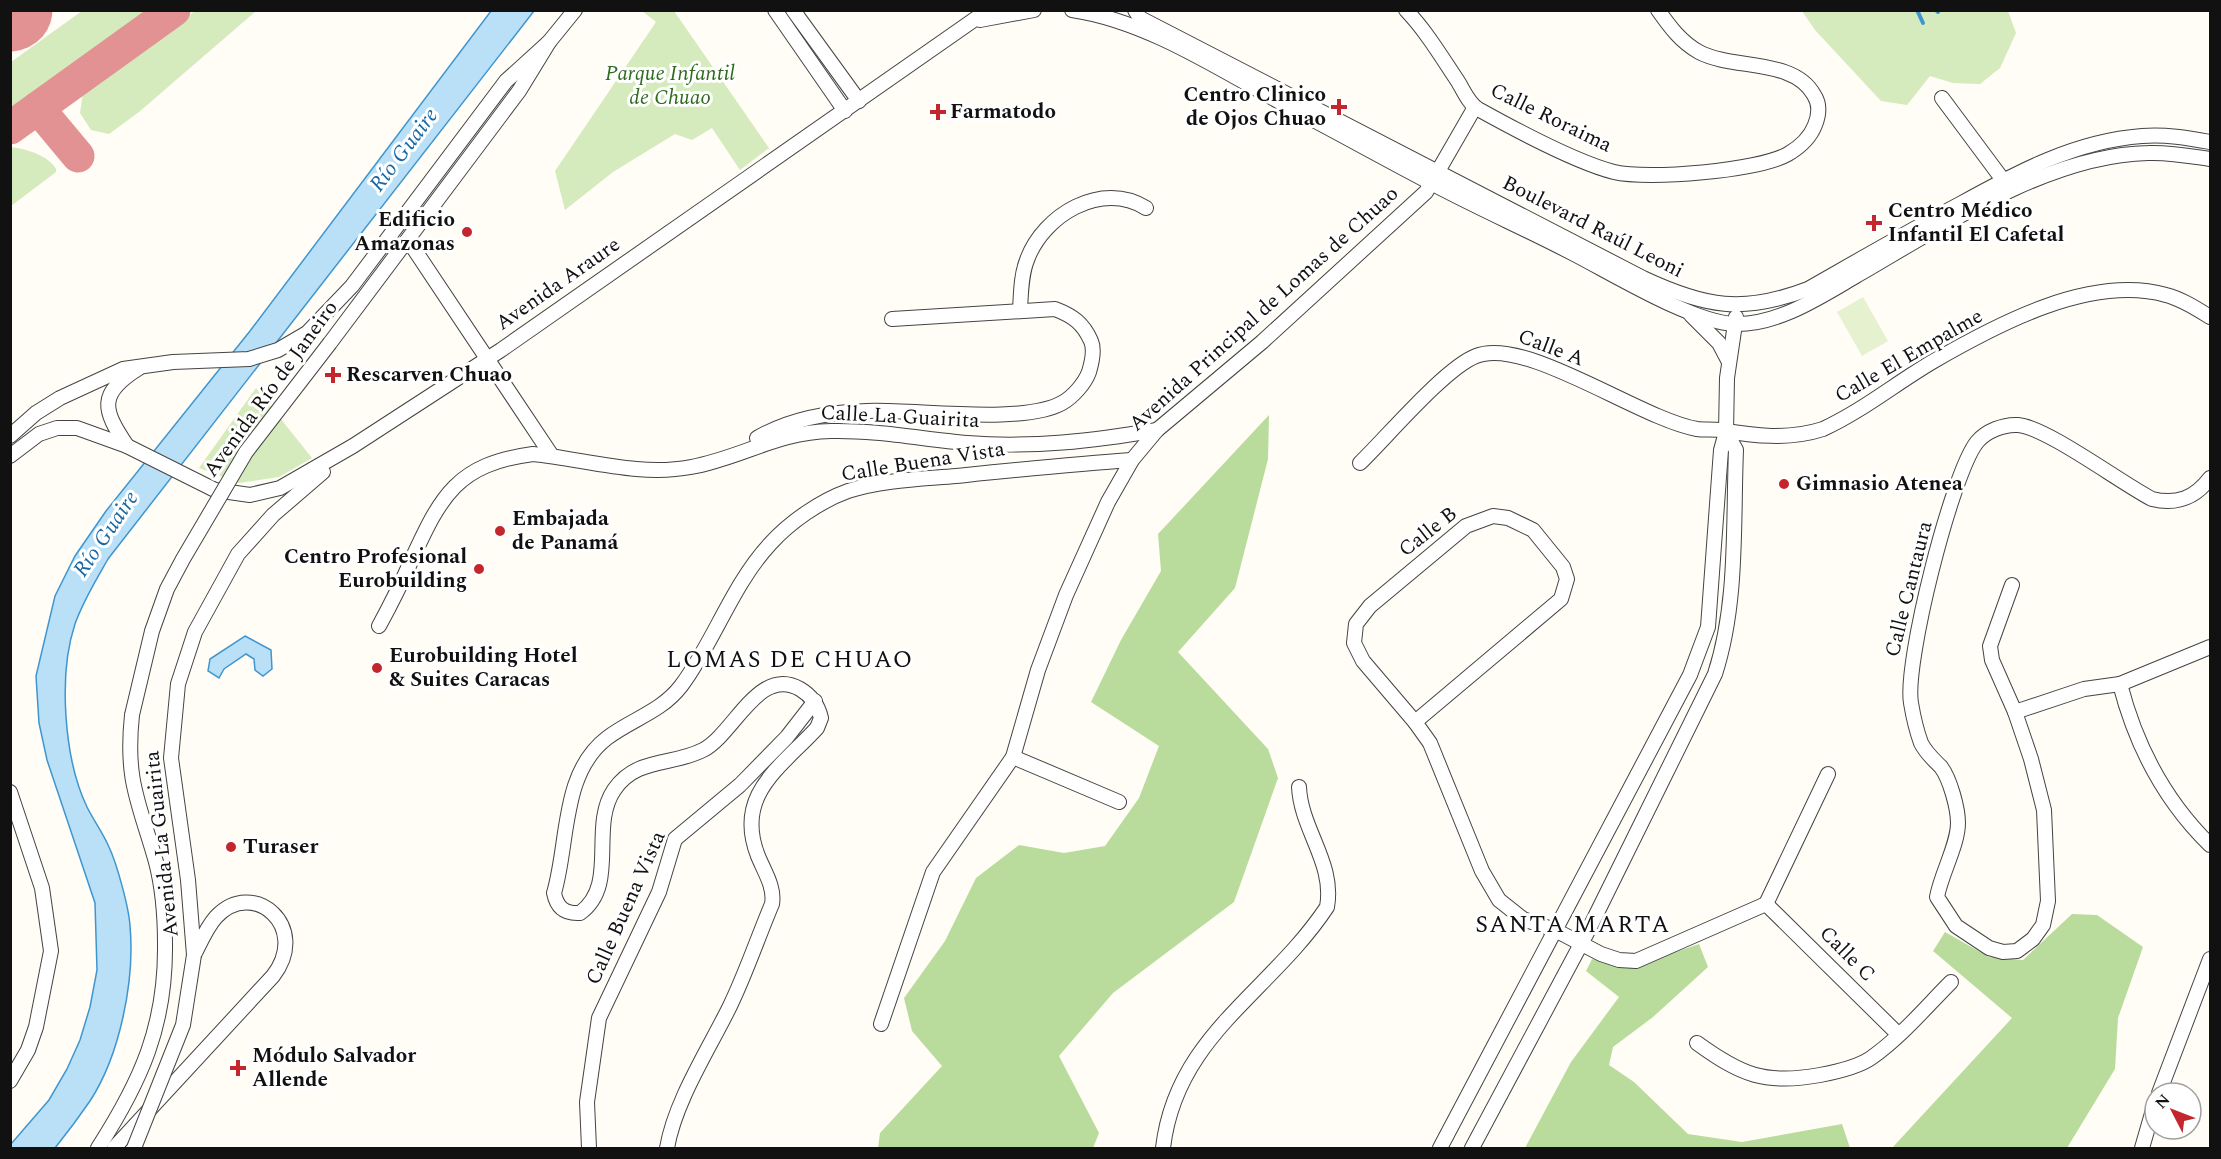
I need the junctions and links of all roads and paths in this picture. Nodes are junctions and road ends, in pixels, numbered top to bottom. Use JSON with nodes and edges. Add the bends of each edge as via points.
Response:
{"nodes":[{"id":1,"x":575,"y":10,"type":"edge"},
{"id":2,"x":775,"y":10,"type":"edge"},
{"id":3,"x":793,"y":10,"type":"edge"},
{"id":4,"x":988,"y":10,"type":"edge"},
{"id":5,"x":1035,"y":10,"type":"edge"},
{"id":6,"x":1072,"y":10,"type":"edge"},
{"id":7,"x":1406,"y":10,"type":"edge"},
{"id":8,"x":1658,"y":10,"type":"edge"},
{"id":9,"x":1138,"y":14,"type":"edge"},
{"id":10,"x":970,"y":23,"type":"junction"},
{"id":11,"x":549,"y":42,"type":"junction"},
{"id":12,"x":1942,"y":98,"type":"dead end"},
{"id":13,"x":859,"y":101,"type":"junction"},
{"id":14,"x":1475,"y":107,"type":"junction"},
{"id":15,"x":845,"y":111,"type":"junction"},
{"id":16,"x":2211,"y":142,"type":"edge"},
{"id":17,"x":2211,"y":159,"type":"edge"},
{"id":18,"x":1434,"y":177,"type":"junction"},
{"id":19,"x":2003,"y":180,"type":"junction"},
{"id":20,"x":1146,"y":208,"type":"dead end"},
{"id":21,"x":408,"y":240,"type":"junction"},
{"id":22,"x":1737,"y":306,"type":"junction"},
{"id":23,"x":1020,"y":310,"type":"junction"},
{"id":24,"x":1687,"y":311,"type":"junction"},
{"id":25,"x":2211,"y":317,"type":"edge"},
{"id":26,"x":892,"y":319,"type":"dead end"},
{"id":27,"x":1735,"y":324,"type":"junction"},
{"id":28,"x":488,"y":358,"type":"junction"},
{"id":29,"x":1730,"y":362,"type":"junction"},
{"id":30,"x":142,"y":366,"type":"junction"},
{"id":31,"x":1157,"y":430,"type":"junction"},
{"id":32,"x":1726,"y":432,"type":"junction"},
{"id":33,"x":10,"y":436,"type":"edge"},
{"id":34,"x":128,"y":446,"type":"junction"},
{"id":35,"x":353,"y":446,"type":"junction"},
{"id":36,"x":10,"y":456,"type":"edge"},
{"id":37,"x":552,"y":456,"type":"junction"},
{"id":38,"x":1132,"y":460,"type":"junction"},
{"id":39,"x":719,"y":461,"type":"junction"},
{"id":40,"x":1360,"y":464,"type":"dead end"},
{"id":41,"x":2211,"y":478,"type":"edge"},
{"id":42,"x":2012,"y":585,"type":"dead end"},
{"id":43,"x":380,"y":626,"type":"dead end"},
{"id":44,"x":2211,"y":647,"type":"edge"},
{"id":45,"x":2120,"y":684,"type":"junction"},
{"id":46,"x":814,"y":701,"type":"junction"},
{"id":47,"x":2015,"y":712,"type":"junction"},
{"id":48,"x":1415,"y":722,"type":"junction"},
{"id":49,"x":1013,"y":757,"type":"junction"},
{"id":50,"x":1828,"y":774,"type":"dead end"},
{"id":51,"x":1299,"y":787,"type":"dead end"},
{"id":52,"x":10,"y":792,"type":"edge"},
{"id":53,"x":1119,"y":802,"type":"dead end"},
{"id":54,"x":2211,"y":845,"type":"edge"},
{"id":55,"x":1766,"y":904,"type":"junction"},
{"id":56,"x":1555,"y":930,"type":"junction"},
{"id":57,"x":1581,"y":944,"type":"junction"},
{"id":58,"x":194,"y":955,"type":"junction"},
{"id":59,"x":2211,"y":959,"type":"edge"},
{"id":60,"x":1951,"y":982,"type":"dead end"},
{"id":61,"x":881,"y":1024,"type":"dead end"},
{"id":62,"x":1898,"y":1034,"type":"junction"},
{"id":63,"x":1697,"y":1043,"type":"dead end"},
{"id":64,"x":2164,"y":1081,"type":"edge"},
{"id":65,"x":10,"y":1082,"type":"edge"},
{"id":66,"x":98,"y":1149,"type":"edge"},
{"id":67,"x":114,"y":1149,"type":"edge"},
{"id":68,"x":134,"y":1149,"type":"edge"},
{"id":69,"x":589,"y":1149,"type":"edge"},
{"id":70,"x":667,"y":1149,"type":"edge"},
{"id":71,"x":1163,"y":1149,"type":"edge"},
{"id":72,"x":1440,"y":1149,"type":"edge"},
{"id":73,"x":1472,"y":1149,"type":"edge"}],
"edges":[{"from":1,"to":11,"type":"street","name":"Avenida Río de Janeiro"},
{"from":2,"to":15,"type":"street"},
{"from":3,"to":13,"type":"street"},
{"from":4,"to":10,"type":"street","name":"Avenida Araure"},
{"from":5,"to":10,"type":"street"},
{"from":6,"to":18,"type":"street","name":"Boulevard Raúl Leoni","via":[[1114,19],[1155,36]]},
{"from":7,"to":14,"type":"street","name":"Calle Roraima"},
{"from":8,"to":14,"type":"street","name":"Calle Roraima","via":[[1683,42],[1699,52],[1719,60],[1779,69],[1807,84],[1819,107],[1811,135],[1787,155],[1769,161],[1713,171],[1640,175],[1614,172],[1584,161]]},
{"from":9,"to":18,"type":"street","name":"Boulevard Raúl Leoni"},
{"from":10,"to":13,"type":"street","name":"Avenida Araure"},
{"from":11,"to":21,"type":"street","name":"Avenida Río de Janeiro","via":[[519,91]]},
{"from":11,"to":30,"type":"street","via":[[506,81],[333,308],[298,339],[249,360]]},
{"from":12,"to":19,"type":"street"},
{"from":13,"to":15,"type":"street","name":"Avenida Araure"},
{"from":14,"to":18,"type":"street","name":"Avenida Principal de Lomas de Chuao"},
{"from":15,"to":28,"type":"street","name":"Avenida Araure"},
{"from":16,"to":19,"type":"street","name":"Boulevard Raúl Leoni","via":[[2174,136],[2116,139],[2064,153]]},
{"from":17,"to":27,"type":"street","name":"Boulevard Raúl Leoni","via":[[2141,153],[2052,171],[1816,299],[1764,320]]},
{"from":18,"to":22,"type":"street","name":"Boulevard Raúl Leoni","via":[[1659,285],[1690,297]]},
{"from":18,"to":24,"type":"street","name":"Boulevard Raúl Leoni"},
{"from":18,"to":31,"type":"street","name":"Avenida Principal de Lomas de Chuao","via":[[1426,192],[1271,334]]},
{"from":19,"to":22,"type":"street","name":"Boulevard Raúl Leoni","via":[[1808,289],[1781,299]]},
{"from":20,"to":23,"type":"street","via":[[1114,197],[1093,200],[1051,222],[1026,260]]},
{"from":21,"to":28,"type":"street"},
{"from":21,"to":66,"type":"street","name":"Avenida Río de Janeiro","bridge":true,"via":[[246,452],[167,589],[152,631],[132,715],[130,771],[163,896],[164,989],[143,1069]]},
{"from":22,"to":27,"type":"street"},
{"from":23,"to":26,"type":"street"},
{"from":23,"to":39,"type":"street","via":[[1055,309],[1084,325],[1093,345],[1087,378],[1062,403],[992,414],[828,414],[791,422]]},
{"from":24,"to":27,"type":"street","name":"Boulevard Raúl Leoni"},
{"from":24,"to":29,"type":"street","via":[[1712,334]]},
{"from":25,"to":32,"type":"street","name":"Calle El Empalme","via":[[2167,295],[2132,289],[2087,294],[1992,330],[1823,429],[1806,435]]},
{"from":27,"to":29,"type":"street"},
{"from":28,"to":35,"type":"street","name":"Avenida Araure"},
{"from":28,"to":37,"type":"street"},
{"from":29,"to":32,"type":"street"},
{"from":30,"to":33,"type":"street","via":[[80,386],[36,413]]},
{"from":30,"to":34,"type":"street","via":[[120,383],[108,405],[110,420]]},
{"from":31,"to":38,"type":"street","name":"Avenida Principal de Lomas de Chuao"},
{"from":31,"to":39,"type":"street","name":"Calle La Guairita","via":[[1041,446],[831,431],[783,436]]},
{"from":32,"to":40,"type":"street","name":"Calle A","via":[[1696,429],[1519,354],[1487,351],[1459,364]]},
{"from":32,"to":56,"type":"street","via":[[1721,450],[1711,607],[1702,648]]},
{"from":32,"to":57,"type":"street","via":[[1736,450],[1725,642],[1707,690]]},
{"from":34,"to":35,"type":"street","name":"Avenida Araure","via":[[206,488],[230,494],[263,494],[295,481]]},
{"from":34,"to":36,"type":"street","name":"Avenida Araure","via":[[67,427],[39,434]]},
{"from":35,"to":58,"type":"street","name":"Avenida La Guairita","via":[[249,540],[216,590],[188,650],[178,684],[171,758]]},
{"from":37,"to":39,"type":"street","name":"Calle La Guairita","via":[[668,471]]},
{"from":37,"to":43,"type":"street","name":"Calle La Guairita","via":[[533,454],[493,463],[463,478],[448,491],[432,515]]},
{"from":38,"to":46,"type":"street","name":"Calle Buena Vista","via":[[917,479],[850,491],[819,505],[793,524],[759,558],[671,698],[606,739],[586,761],[574,791],[556,903],[570,914],[580,913],[595,898],[600,886],[602,816],[625,776],[647,764],[706,749],[749,703],[771,686],[792,685]]},
{"from":38,"to":49,"type":"street","name":"Avenida Principal de Lomas de Chuao","via":[[1108,502],[1066,595],[1038,670]]},
{"from":41,"to":47,"type":"street","name":"Calle Cantaura","via":[[2195,494],[2181,500],[2152,499],[2037,431],[2015,425],[1990,432],[1970,453],[1917,628],[1910,696],[1920,741],[1942,769],[1959,824],[1937,897],[1956,926],[1989,948],[2003,952],[2017,951],[2032,939],[2043,925],[2048,901],[2043,810]]},
{"from":42,"to":47,"type":"street","via":[[1990,646],[1992,660]]},
{"from":44,"to":45,"type":"street"},
{"from":45,"to":47,"type":"street","via":[[2084,689]]},
{"from":45,"to":54,"type":"street","via":[[2129,718],[2158,781]]},
{"from":46,"to":69,"type":"street","name":"Calle Buena Vista","via":[[787,737],[740,785],[675,839],[659,892],[599,1018],[588,1102]]},
{"from":46,"to":70,"type":"street","via":[[821,718],[817,728],[760,789],[753,802],[750,834],[771,887],[772,904],[730,1005],[680,1108]]},
{"from":48,"to":48,"type":"street","name":"Calle B","via":[[1561,599],[1567,579],[1563,567],[1533,530],[1508,518],[1493,516],[1466,526],[1370,606],[1356,624],[1354,643],[1363,661]]},
{"from":48,"to":56,"type":"street","name":"Calle B","via":[[1430,743],[1491,889],[1511,911]]},
{"from":49,"to":53,"type":"street"},
{"from":49,"to":61,"type":"street","name":"Avenida Principal de Lomas de Chuao","via":[[933,872]]},
{"from":50,"to":55,"type":"street"},
{"from":51,"to":71,"type":"street","via":[[1300,806],[1328,876],[1327,907],[1194,1059],[1173,1100]]},
{"from":52,"to":65,"type":"street","via":[[42,888],[51,951],[36,1027]]},
{"from":55,"to":57,"type":"street","via":[[1636,961],[1619,960]]},
{"from":55,"to":62,"type":"street","name":"Calle C"},
{"from":56,"to":57,"type":"street","name":"Calle B"},
{"from":56,"to":72,"type":"street"},
{"from":57,"to":73,"type":"street"},
{"from":58,"to":67,"type":"street","via":[[215,917],[237,904],[267,908],[285,933],[284,958],[273,976]]},
{"from":58,"to":68,"type":"street","name":"Avenida La Guairita","bridge":true,"via":[[176,1049]]},
{"from":59,"to":64,"type":"street"},
{"from":60,"to":62,"type":"street"},
{"from":62,"to":63,"type":"street","via":[[1860,1063],[1833,1073],[1777,1080],[1726,1065]]}]}
